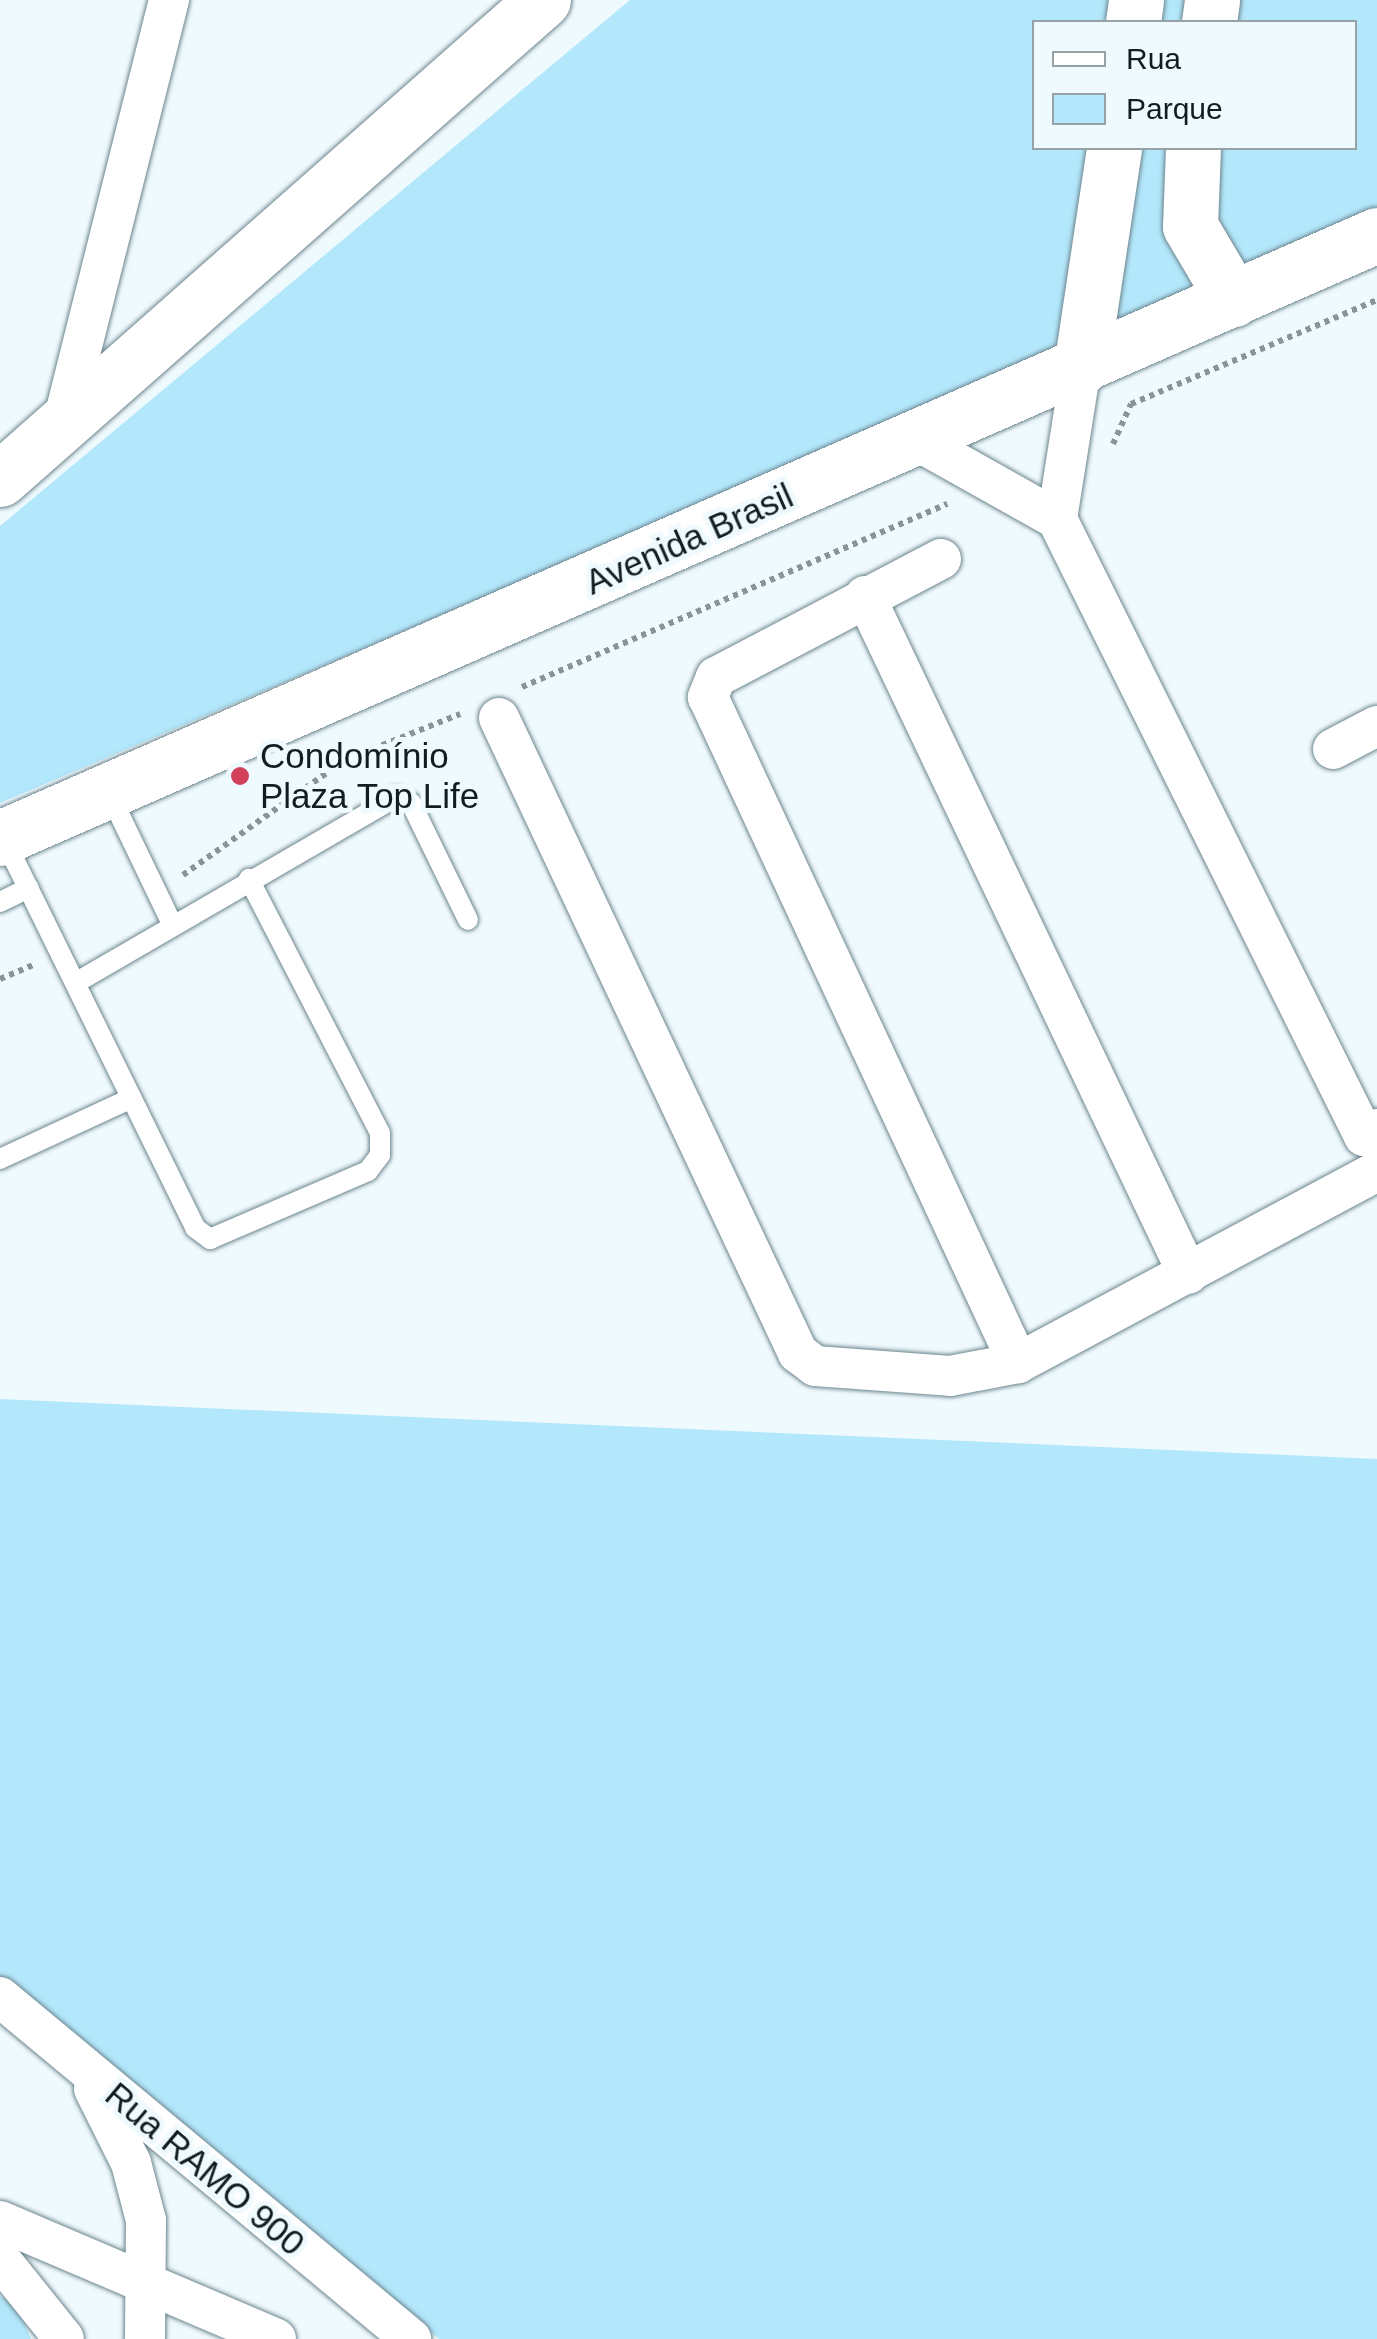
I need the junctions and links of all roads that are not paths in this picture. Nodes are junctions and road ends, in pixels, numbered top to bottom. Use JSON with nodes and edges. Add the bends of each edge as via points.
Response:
{"nodes":[{"id":1,"x":170,"y":0,"type":"edge"},
{"id":2,"x":543,"y":0,"type":"edge"},
{"id":3,"x":1114,"y":150,"type":"edge"},
{"id":4,"x":1192,"y":150,"type":"edge"},
{"id":5,"x":1377,"y":235,"type":"edge"},
{"id":6,"x":1233,"y":300,"type":"junction"},
{"id":7,"x":1081,"y":367,"type":"junction"},
{"id":8,"x":66,"y":414,"type":"junction"},
{"id":9,"x":916,"y":440,"type":"junction"},
{"id":10,"x":0,"y":480,"type":"edge"},
{"id":11,"x":1057,"y":519,"type":"junction"},
{"id":12,"x":941,"y":559,"type":"dead end"},
{"id":13,"x":865,"y":596,"type":"junction"},
{"id":14,"x":492,"y":707,"type":"road end"},
{"id":15,"x":1377,"y":726,"type":"edge"},
{"id":16,"x":1333,"y":748,"type":"dead end"},
{"id":17,"x":109,"y":792,"type":"junction"},
{"id":18,"x":1,"y":835,"type":"edge"},
{"id":19,"x":248,"y":878,"type":"junction"},
{"id":20,"x":29,"y":888,"type":"junction"},
{"id":21,"x":0,"y":902,"type":"edge"},
{"id":22,"x":468,"y":920,"type":"dead end"},
{"id":23,"x":172,"y":924,"type":"junction"},
{"id":24,"x":76,"y":982,"type":"junction"},
{"id":25,"x":132,"y":1098,"type":"junction"},
{"id":26,"x":1374,"y":1149,"type":"edge"},
{"id":27,"x":0,"y":1159,"type":"edge"},
{"id":28,"x":1188,"y":1274,"type":"junction"},
{"id":29,"x":1018,"y":1363,"type":"junction"},
{"id":30,"x":0,"y":1997,"type":"edge"},
{"id":31,"x":74,"y":2061,"type":"junction"},
{"id":32,"x":0,"y":2222,"type":"edge"},
{"id":33,"x":0,"y":2258,"type":"edge"},
{"id":34,"x":150,"y":2286,"type":"junction"},
{"id":35,"x":64,"y":2339,"type":"edge"},
{"id":36,"x":145,"y":2339,"type":"edge"},
{"id":37,"x":276,"y":2339,"type":"edge"},
{"id":38,"x":411,"y":2339,"type":"edge"}],
"edges":[{"from":1,"to":8,"type":"street"},
{"from":2,"to":8,"type":"street"},
{"from":3,"to":7,"type":"street"},
{"from":4,"to":6,"type":"street","via":[[1190,226]]},
{"from":5,"to":6,"type":"street","name":"Avenida Brasil"},
{"from":6,"to":7,"type":"street","name":"Avenida Brasil"},
{"from":7,"to":9,"type":"street","name":"Avenida Brasil"},
{"from":7,"to":11,"type":"street","via":[[1072,462]]},
{"from":8,"to":10,"type":"street"},
{"from":9,"to":11,"type":"street"},
{"from":9,"to":17,"type":"street","name":"Avenida Brasil"},
{"from":11,"to":26,"type":"street"},
{"from":12,"to":13,"type":"street"},
{"from":13,"to":28,"type":"street"},
{"from":13,"to":29,"type":"street","via":[[716,677],[712,720]]},
{"from":14,"to":29,"type":"street","via":[[798,1353],[831,1372],[950,1376]]},
{"from":15,"to":16,"type":"street"},
{"from":17,"to":18,"type":"street","name":"Avenida Brasil"},
{"from":17,"to":23,"type":"lane"},
{"from":18,"to":20,"type":"lane"},
{"from":19,"to":22,"type":"lane","via":[[396,797],[411,803]]},
{"from":19,"to":23,"type":"lane"},
{"from":19,"to":25,"type":"lane","via":[[380,1133],[380,1155],[368,1170],[210,1239],[196,1228]]},
{"from":20,"to":21,"type":"lane"},
{"from":20,"to":24,"type":"lane"},
{"from":23,"to":24,"type":"lane"},
{"from":24,"to":25,"type":"lane"},
{"from":25,"to":27,"type":"lane"},
{"from":26,"to":28,"type":"street"},
{"from":28,"to":29,"type":"street"},
{"from":30,"to":31,"type":"street","name":"Rua RAMO 900"},
{"from":31,"to":34,"type":"street","via":[[131,2163]]},
{"from":31,"to":38,"type":"street","name":"Rua RAMO 900"},
{"from":32,"to":34,"type":"street"},
{"from":33,"to":35,"type":"street"},
{"from":34,"to":36,"type":"street"},
{"from":34,"to":37,"type":"street"}]}
